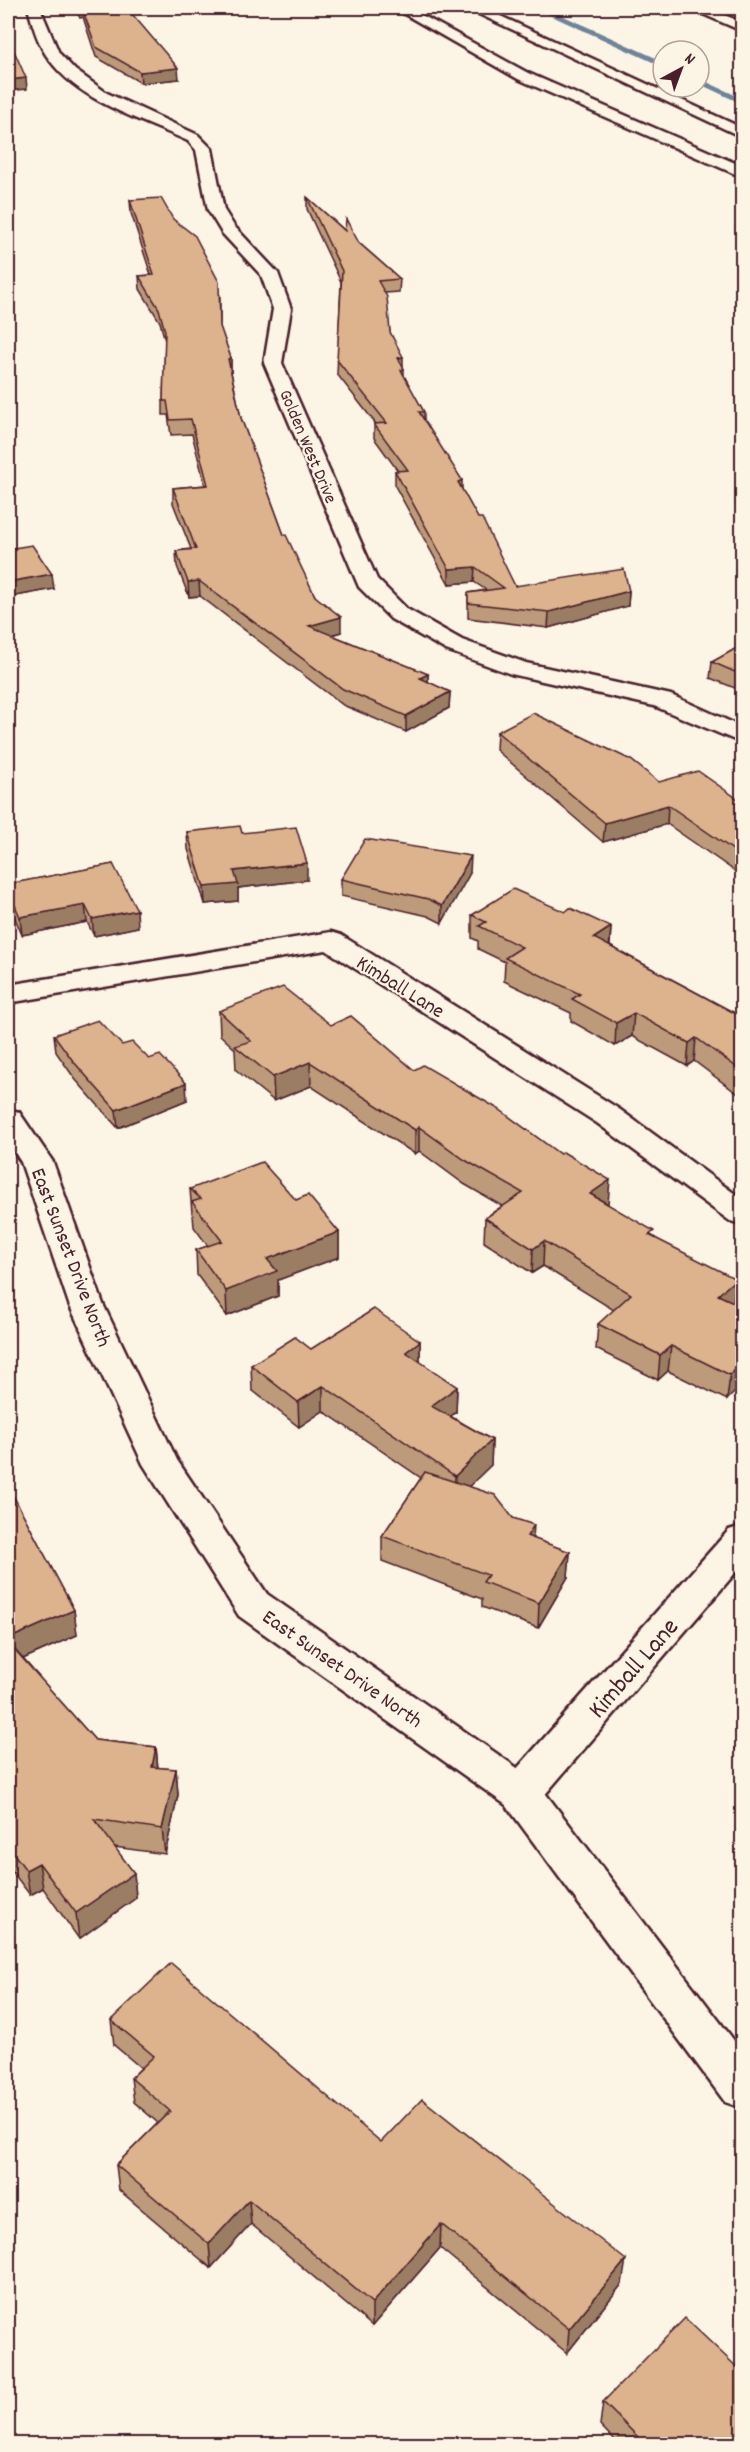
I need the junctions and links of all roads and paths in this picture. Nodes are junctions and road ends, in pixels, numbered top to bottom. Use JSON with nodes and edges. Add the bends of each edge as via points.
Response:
{"nodes":[{"id":1,"x":34,"y":8,"type":"edge"},
{"id":2,"x":400,"y":8,"type":"edge"},
{"id":3,"x":473,"y":8,"type":"edge"},
{"id":4,"x":696,"y":8,"type":"edge"},
{"id":5,"x":742,"y":27,"type":"edge"},
{"id":6,"x":742,"y":133,"type":"edge"},
{"id":7,"x":742,"y":172,"type":"edge"},
{"id":8,"x":742,"y":736,"type":"edge"},
{"id":9,"x":8,"y":994,"type":"edge"},
{"id":10,"x":8,"y":1119,"type":"edge"},
{"id":11,"x":742,"y":1214,"type":"edge"},
{"id":12,"x":742,"y":1540,"type":"edge"},
{"id":13,"x":521,"y":1793,"type":"junction"},
{"id":14,"x":742,"y":2087,"type":"edge"}],
"edges":[{"from":1,"to":8,"type":"main road","name":"Golden West Drive","via":[[54,57],[75,77],[104,96],[193,138],[204,149],[216,210],[228,229],[269,273],[282,309],[273,363],[367,582],[399,614],[454,645],[519,669],[662,700]]},
{"from":2,"to":7,"type":"main road","via":[[524,76]]},
{"from":3,"to":6,"type":"main road"},
{"from":4,"to":5,"type":"main road"},
{"from":9,"to":11,"type":"main road","name":"Kimball Lane","via":[[331,942],[608,1116]]},
{"from":10,"to":13,"type":"main road","name":"East Sunset Drive North","via":[[37,1162],[86,1304],[161,1464],[253,1605]]},
{"from":12,"to":13,"type":"main road","name":"Kimball Lane"},
{"from":13,"to":14,"type":"main road","name":"East Sunset Drive North"}]}
